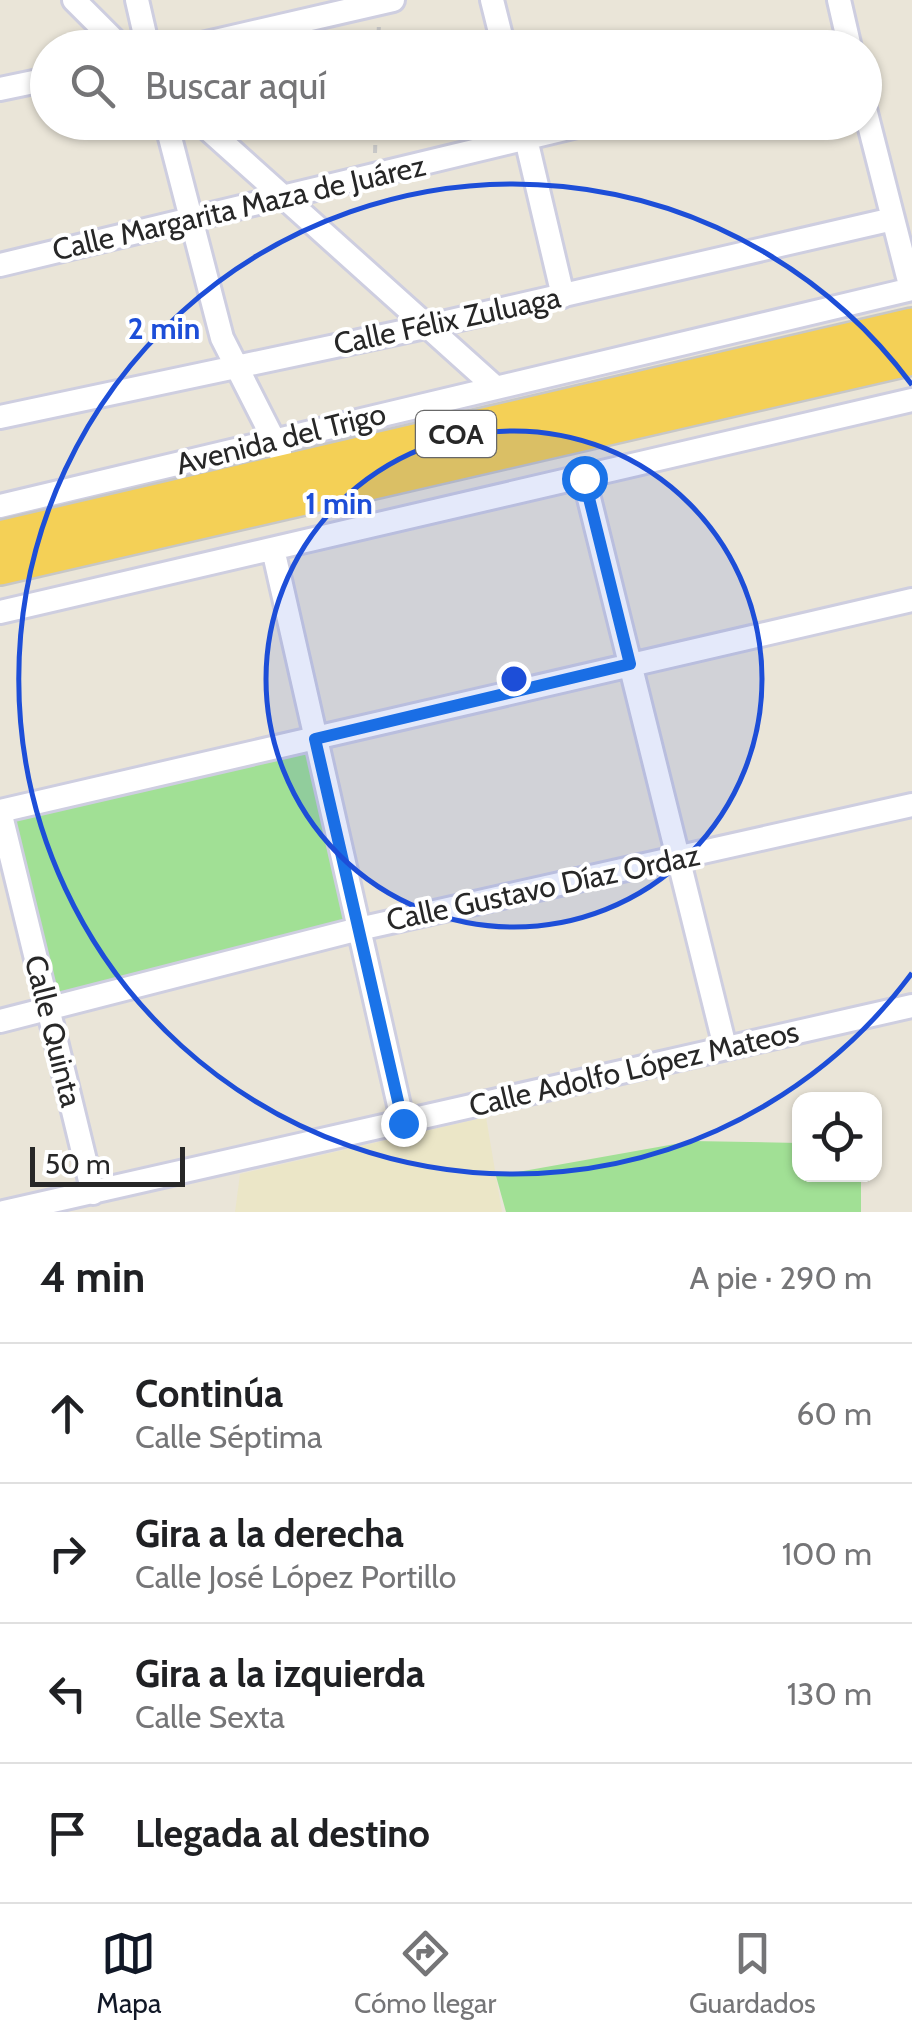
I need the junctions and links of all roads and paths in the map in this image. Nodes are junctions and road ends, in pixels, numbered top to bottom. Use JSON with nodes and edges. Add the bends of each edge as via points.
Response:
{"nodes":[{"id":1,"x":74,"y":0,"type":"edge"},
{"id":2,"x":138,"y":0,"type":"edge"},
{"id":3,"x":393,"y":0,"type":"edge"},
{"id":4,"x":492,"y":0,"type":"edge"},
{"id":5,"x":840,"y":0,"type":"edge"},
{"id":6,"x":104,"y":30,"type":"edge"},
{"id":7,"x":144,"y":30,"type":"edge"},
{"id":8,"x":263,"y":30,"type":"edge"},
{"id":9,"x":500,"y":30,"type":"edge"},
{"id":10,"x":846,"y":30,"type":"edge"},
{"id":11,"x":30,"y":83,"type":"edge"},
{"id":12,"x":0,"y":90,"type":"edge"},
{"id":13,"x":171,"y":140,"type":"edge"},
{"id":14,"x":221,"y":140,"type":"edge"},
{"id":15,"x":375,"y":140,"type":"edge"},
{"id":16,"x":493,"y":140,"type":"edge"},
{"id":17,"x":526,"y":140,"type":"edge"},
{"id":18,"x":873,"y":140,"type":"edge"},
{"id":19,"x":374,"y":175,"type":"junction"},
{"id":20,"x":285,"y":196,"type":"junction"},
{"id":21,"x":192,"y":219,"type":"junction"},
{"id":22,"x":893,"y":219,"type":"junction"},
{"id":23,"x":0,"y":265,"type":"edge"},
{"id":24,"x":911,"y":289,"type":"edge"},
{"id":25,"x":563,"y":296,"type":"junction"},
{"id":26,"x":912,"y":326,"type":"edge"},
{"id":27,"x":425,"y":327,"type":"junction"},
{"id":28,"x":912,"y":357,"type":"edge"},
{"id":29,"x":236,"y":366,"type":"junction"},
{"id":30,"x":496,"y":387,"type":"junction"},
{"id":31,"x":912,"y":400,"type":"edge"},
{"id":32,"x":0,"y":417,"type":"edge"},
{"id":33,"x":274,"y":441,"type":"junction"},
{"id":34,"x":291,"y":473,"type":"junction"},
{"id":35,"x":584,"y":478,"type":"junction"},
{"id":36,"x":0,"y":506,"type":"edge"},
{"id":37,"x":0,"y":540,"type":"edge"},
{"id":38,"x":273,"y":550,"type":"junction"},
{"id":39,"x":0,"y":567,"type":"edge"},
{"id":40,"x":912,"y":600,"type":"edge"},
{"id":41,"x":0,"y":612,"type":"edge"},
{"id":42,"x":630,"y":664,"type":"junction"},
{"id":43,"x":315,"y":739,"type":"junction"},
{"id":44,"x":912,"y":804,"type":"edge"},
{"id":45,"x":0,"y":811,"type":"edge"},
{"id":46,"x":678,"y":859,"type":"junction"},
{"id":47,"x":359,"y":929,"type":"junction"},
{"id":48,"x":912,"y":1006,"type":"edge"},
{"id":49,"x":48,"y":1010,"type":"junction"},
{"id":50,"x":0,"y":1021,"type":"edge"},
{"id":51,"x":725,"y":1047,"type":"junction"},
{"id":52,"x":403,"y":1123,"type":"junction"},
{"id":53,"x":92,"y":1193,"type":"junction"},
{"id":54,"x":4,"y":1212,"type":"edge"}],
"edges":[{"from":1,"to":6,"type":"street"},
{"from":2,"to":7,"type":"street"},
{"from":3,"to":8,"type":"street"},
{"from":4,"to":9,"type":"street"},
{"from":5,"to":10,"type":"street"},
{"from":11,"to":12,"type":"street"},
{"from":13,"to":21,"type":"street"},
{"from":14,"to":20,"type":"street"},
{"from":15,"to":19,"type":"path"},
{"from":16,"to":19,"type":"street","name":"Calle Margarita Maza de Juárez"},
{"from":17,"to":25,"type":"street"},
{"from":18,"to":22,"type":"street"},
{"from":19,"to":20,"type":"street","name":"Calle Margarita Maza de Juárez"},
{"from":20,"to":21,"type":"street","name":"Calle Margarita Maza de Juárez"},
{"from":20,"to":27,"type":"street"},
{"from":21,"to":23,"type":"street","name":"Calle Margarita Maza de Juárez"},
{"from":21,"to":29,"type":"street","via":[[218,324]]},
{"from":22,"to":24,"type":"street"},
{"from":22,"to":25,"type":"street","name":"Calle Félix Zuluaga"},
{"from":24,"to":30,"type":"street","name":"Avenida del Trigo"},
{"from":25,"to":27,"type":"street","name":"Calle Félix Zuluaga"},
{"from":26,"to":34,"type":"highway","number":"COA"},
{"from":27,"to":29,"type":"street","name":"Calle Félix Zuluaga"},
{"from":27,"to":30,"type":"street"},
{"from":28,"to":39,"type":"highway","number":"COA"},
{"from":29,"to":32,"type":"street","name":"Calle Félix Zuluaga"},
{"from":29,"to":33,"type":"street"},
{"from":30,"to":33,"type":"street","name":"Avenida del Trigo"},
{"from":31,"to":35,"type":"street"},
{"from":33,"to":34,"type":"street"},
{"from":33,"to":36,"type":"street","name":"Avenida del Trigo"},
{"from":34,"to":37,"type":"highway","number":"COA"},
{"from":35,"to":38,"type":"street"},
{"from":35,"to":42,"type":"street"},
{"from":38,"to":41,"type":"street"},
{"from":38,"to":43,"type":"street"},
{"from":40,"to":42,"type":"street"},
{"from":42,"to":43,"type":"street"},
{"from":42,"to":46,"type":"street"},
{"from":43,"to":45,"type":"street"},
{"from":43,"to":47,"type":"street"},
{"from":44,"to":46,"type":"street","name":"Calle Gustavo Díaz Ordaz"},
{"from":45,"to":49,"type":"street","name":"Calle Quinta"},
{"from":46,"to":47,"type":"street","name":"Calle Gustavo Díaz Ordaz"},
{"from":46,"to":51,"type":"street"},
{"from":47,"to":49,"type":"street","name":"Calle Gustavo Díaz Ordaz"},
{"from":47,"to":52,"type":"street"},
{"from":48,"to":51,"type":"street","name":"Calle Adolfo López Mateos"},
{"from":49,"to":50,"type":"street","name":"Calle Gustavo Díaz Ordaz"},
{"from":49,"to":53,"type":"street","name":"Calle Quinta"},
{"from":51,"to":52,"type":"street","name":"Calle Adolfo López Mateos"},
{"from":52,"to":53,"type":"street","name":"Calle Adolfo López Mateos"},
{"from":53,"to":54,"type":"street","name":"Calle Adolfo López Mateos"}]}
